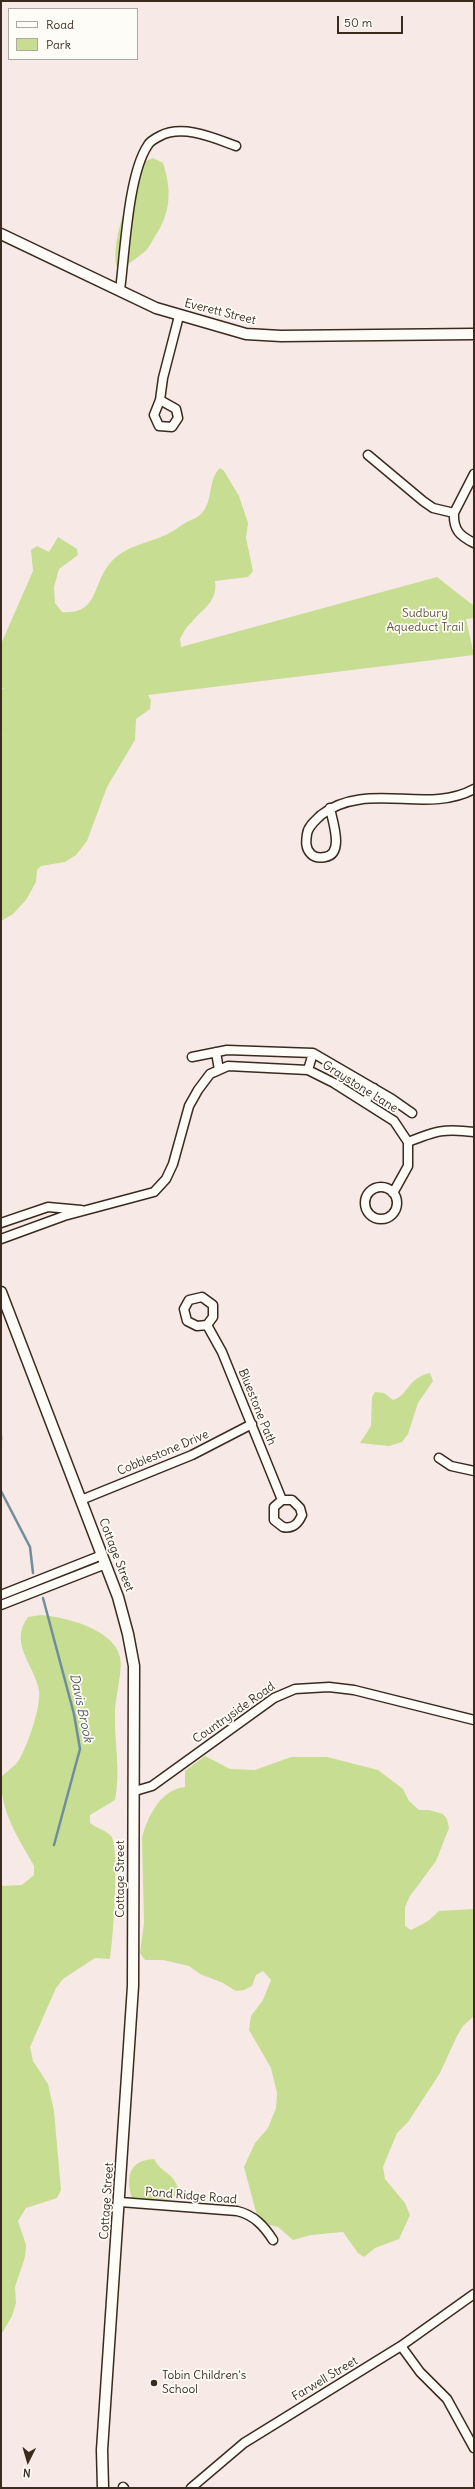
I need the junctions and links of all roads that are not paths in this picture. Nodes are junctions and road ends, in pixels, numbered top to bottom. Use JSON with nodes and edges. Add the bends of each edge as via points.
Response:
{"nodes":[{"id":1,"x":236,"y":146,"type":"dead end"},
{"id":2,"x":1,"y":234,"type":"edge"},
{"id":3,"x":120,"y":290,"type":"junction"},
{"id":4,"x":179,"y":316,"type":"junction"},
{"id":5,"x":474,"y":334,"type":"edge"},
{"id":6,"x":160,"y":400,"type":"dead end"},
{"id":7,"x":368,"y":455,"type":"dead end"},
{"id":8,"x":474,"y":474,"type":"edge"},
{"id":9,"x":454,"y":513,"type":"junction"},
{"id":10,"x":474,"y":543,"type":"edge"},
{"id":11,"x":474,"y":789,"type":"edge"},
{"id":12,"x":330,"y":808,"type":"junction"},
{"id":13,"x":216,"y":1052,"type":"junction"},
{"id":14,"x":313,"y":1053,"type":"junction"},
{"id":15,"x":192,"y":1057,"type":"dead end"},
{"id":16,"x":219,"y":1070,"type":"junction"},
{"id":17,"x":308,"y":1070,"type":"junction"},
{"id":18,"x":374,"y":1088,"type":"junction"},
{"id":19,"x":365,"y":1102,"type":"junction"},
{"id":20,"x":412,"y":1113,"type":"dead end"},
{"id":21,"x":474,"y":1132,"type":"edge"},
{"id":22,"x":408,"y":1142,"type":"junction"},
{"id":23,"x":393,"y":1193,"type":"dead end"},
{"id":24,"x":85,"y":1210,"type":"junction"},
{"id":25,"x":1,"y":1223,"type":"edge"},
{"id":26,"x":1,"y":1239,"type":"edge"},
{"id":27,"x":1,"y":1292,"type":"edge"},
{"id":28,"x":207,"y":1324,"type":"dead end"},
{"id":29,"x":252,"y":1424,"type":"junction"},
{"id":30,"x":439,"y":1458,"type":"dead end"},
{"id":31,"x":474,"y":1471,"type":"edge"},
{"id":32,"x":81,"y":1500,"type":"junction"},
{"id":33,"x":282,"y":1500,"type":"dead end"},
{"id":34,"x":104,"y":1559,"type":"junction"},
{"id":35,"x":1,"y":1595,"type":"edge"},
{"id":36,"x":1,"y":1605,"type":"edge"},
{"id":37,"x":474,"y":1720,"type":"edge"},
{"id":38,"x":135,"y":1791,"type":"junction"},
{"id":39,"x":120,"y":2202,"type":"junction"},
{"id":40,"x":273,"y":2240,"type":"dead end"},
{"id":41,"x":474,"y":2294,"type":"edge"},
{"id":42,"x":401,"y":2346,"type":"junction"},
{"id":43,"x":474,"y":2448,"type":"edge"},
{"id":44,"x":103,"y":2488,"type":"edge"},
{"id":45,"x":191,"y":2488,"type":"edge"}],
"edges":[{"from":1,"to":3,"type":"street","via":[[203,134],[180,132],[162,135],[148,144],[131,193]]},
{"from":2,"to":3,"type":"street","name":"Everett Street"},
{"from":3,"to":4,"type":"street","name":"Everett Street"},
{"from":4,"to":5,"type":"street","name":"Everett Street","via":[[246,334]]},
{"from":4,"to":6,"type":"street"},
{"from":7,"to":9,"type":"street","via":[[433,508]]},
{"from":8,"to":9,"type":"street"},
{"from":9,"to":10,"type":"street","via":[[456,529],[461,537]]},
{"from":11,"to":12,"type":"street","via":[[437,799],[364,798]]},
{"from":12,"to":12,"type":"street","via":[[316,819],[308,830],[307,848],[318,858],[328,856],[334,850],[336,841]]},
{"from":13,"to":14,"type":"street","via":[[227,1050]]},
{"from":13,"to":15,"type":"street"},
{"from":13,"to":16,"type":"street"},
{"from":14,"to":17,"type":"street"},
{"from":14,"to":18,"type":"street"},
{"from":16,"to":17,"type":"street","name":"Graystone Lane","via":[[228,1066]]},
{"from":16,"to":24,"type":"street","via":[[210,1074],[189,1106],[166,1180],[154,1192]]},
{"from":17,"to":19,"type":"street","name":"Graystone Lane"},
{"from":18,"to":19,"type":"street"},
{"from":18,"to":20,"type":"street"},
{"from":19,"to":22,"type":"street","name":"Graystone Lane","via":[[394,1121]]},
{"from":21,"to":22,"type":"street","via":[[453,1129],[432,1131]]},
{"from":22,"to":23,"type":"street","via":[[408,1166]]},
{"from":24,"to":25,"type":"street","via":[[48,1207]]},
{"from":24,"to":26,"type":"street"},
{"from":27,"to":32,"type":"street","name":"Cottage Street"},
{"from":28,"to":29,"type":"street","name":"Bluestone Path","via":[[222,1352]]},
{"from":29,"to":32,"type":"street","name":"Cobblestone Drive","via":[[192,1455]]},
{"from":29,"to":33,"type":"street","name":"Bluestone Path"},
{"from":30,"to":31,"type":"street","via":[[450,1466]]},
{"from":32,"to":34,"type":"street","name":"Cottage Street"},
{"from":34,"to":35,"type":"street"},
{"from":34,"to":36,"type":"street"},
{"from":34,"to":38,"type":"street","name":"Cottage Street","via":[[125,1617],[134,1666]]},
{"from":37,"to":38,"type":"street","name":"Countryside Road","via":[[347,1689],[317,1686],[294,1689],[274,1698],[152,1786]]},
{"from":38,"to":39,"type":"street","name":"Cottage Street","via":[[134,1967]]},
{"from":39,"to":40,"type":"street","name":"Pond Ridge Road","via":[[245,2213],[261,2224]]},
{"from":39,"to":44,"type":"street","name":"Cottage Street","via":[[102,2442]]},
{"from":41,"to":42,"type":"street","name":"Farwell Street"},
{"from":42,"to":43,"type":"street","via":[[420,2372],[447,2399]]},
{"from":42,"to":45,"type":"street","name":"Farwell Street","via":[[244,2443]]}]}
